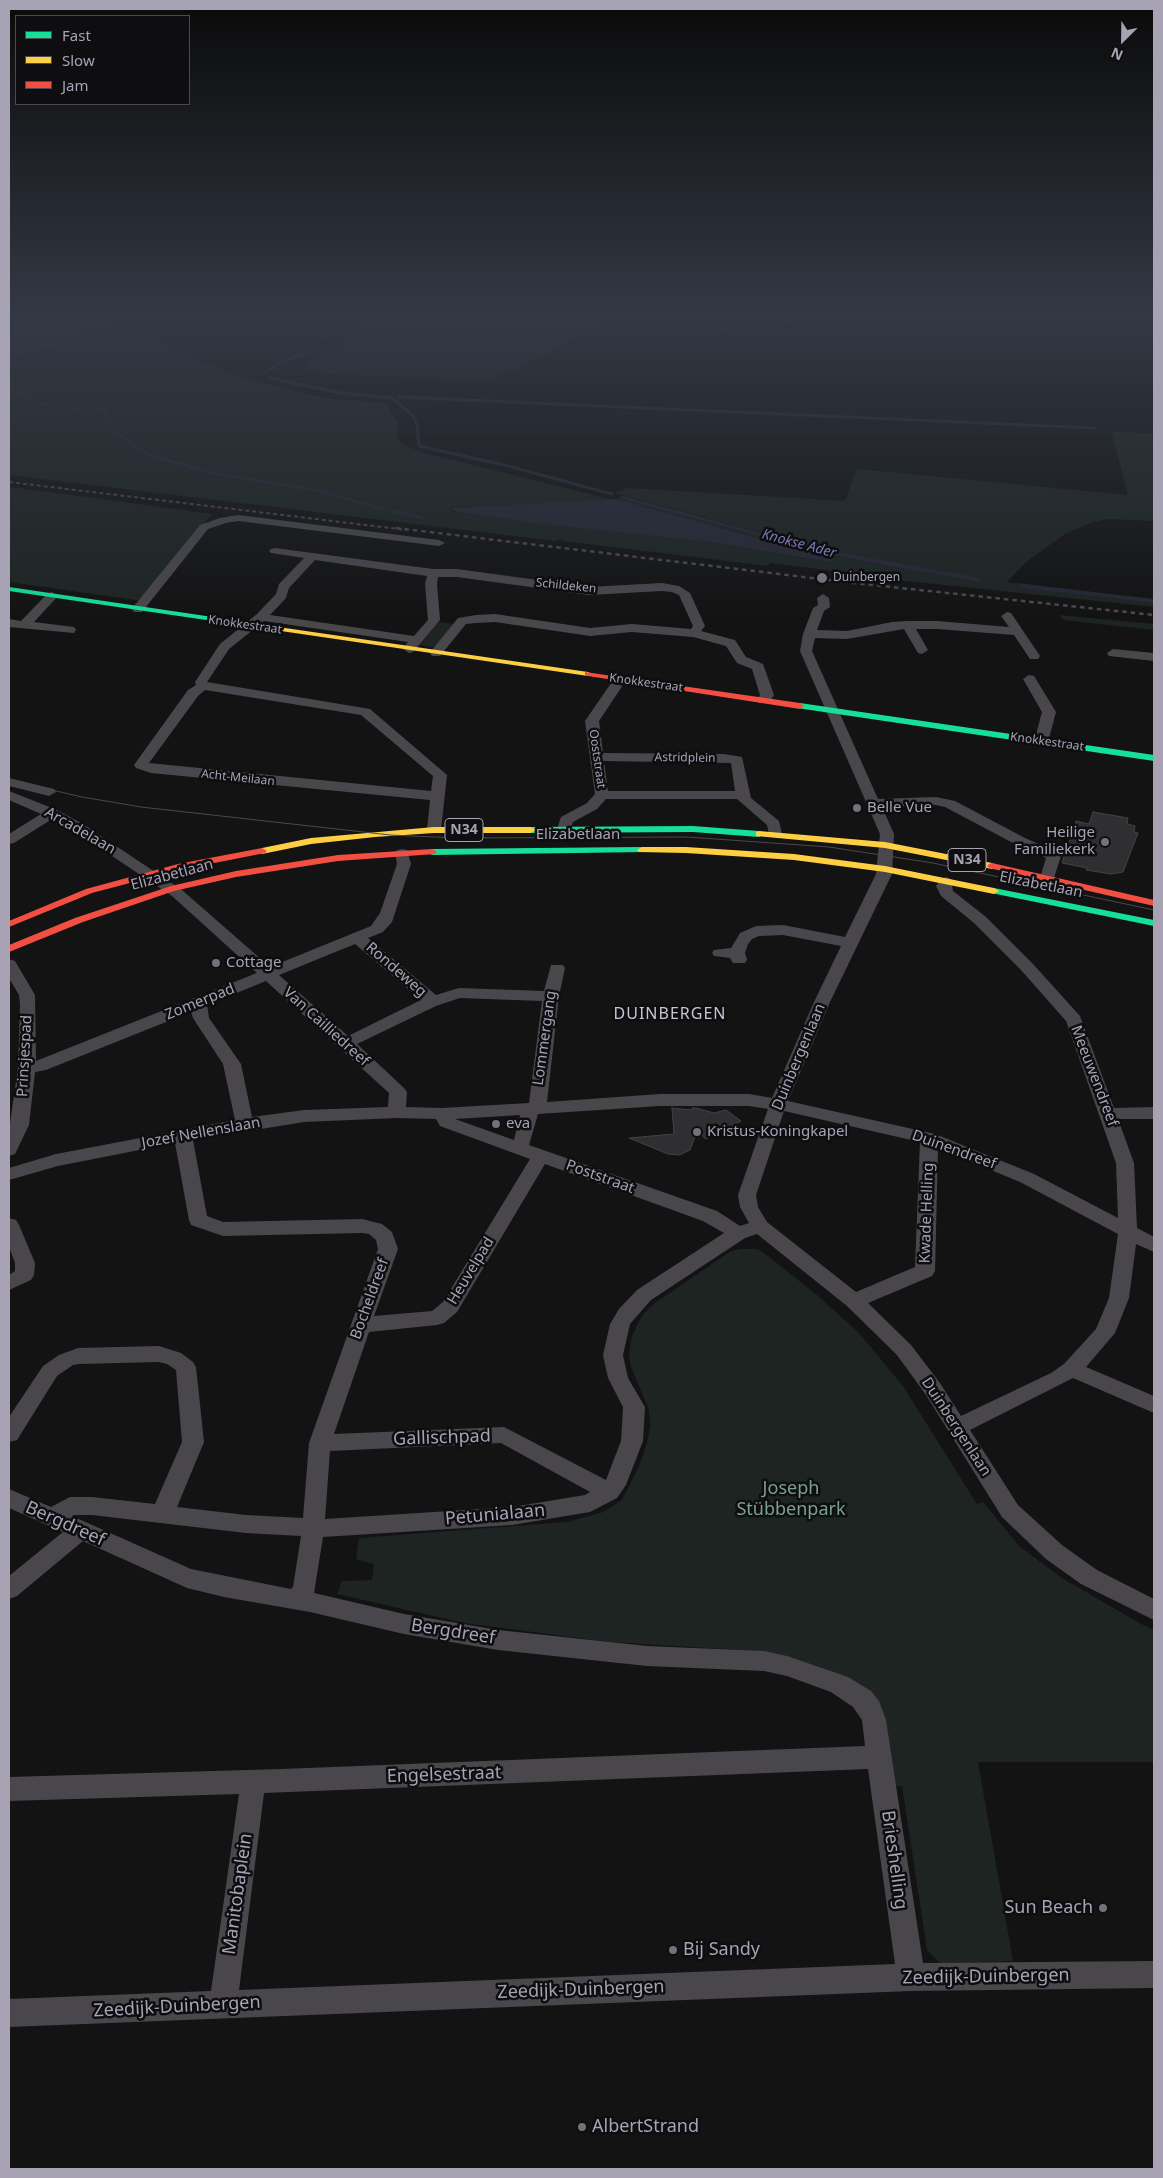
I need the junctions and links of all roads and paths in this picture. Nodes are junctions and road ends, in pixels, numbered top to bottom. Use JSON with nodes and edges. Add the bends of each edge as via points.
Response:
{"nodes":[{"id":1,"x":439,"y":543,"type":"dead end"},
{"id":2,"x":274,"y":552,"type":"dead end"},
{"id":3,"x":311,"y":558,"type":"junction"},
{"id":4,"x":433,"y":573,"type":"junction"},
{"id":5,"x":9,"y":589,"type":"edge"},
{"id":6,"x":52,"y":596,"type":"junction"},
{"id":7,"x":823,"y":598,"type":"dead end"},
{"id":8,"x":138,"y":609,"type":"junction"},
{"id":9,"x":1007,"y":616,"type":"dead end"},
{"id":10,"x":434,"y":620,"type":"junction"},
{"id":11,"x":462,"y":621,"type":"junction"},
{"id":12,"x":256,"y":622,"type":"junction"},
{"id":13,"x":9,"y":623,"type":"edge"},
{"id":14,"x":25,"y":624,"type":"junction"},
{"id":15,"x":908,"y":625,"type":"junction"},
{"id":16,"x":70,"y":630,"type":"dead end"},
{"id":17,"x":1018,"y":632,"type":"junction"},
{"id":18,"x":694,"y":634,"type":"junction"},
{"id":19,"x":809,"y":634,"type":"junction"},
{"id":20,"x":413,"y":644,"type":"junction"},
{"id":21,"x":922,"y":650,"type":"dead end"},
{"id":22,"x":436,"y":653,"type":"junction"},
{"id":23,"x":1112,"y":653,"type":"dead end"},
{"id":24,"x":1034,"y":656,"type":"dead end"},
{"id":25,"x":1154,"y":657,"type":"edge"},
{"id":26,"x":622,"y":679,"type":"junction"},
{"id":27,"x":1030,"y":679,"type":"dead end"},
{"id":28,"x":203,"y":686,"type":"junction"},
{"id":29,"x":764,"y":700,"type":"junction"},
{"id":30,"x":832,"y":710,"type":"junction"},
{"id":31,"x":1042,"y":742,"type":"junction"},
{"id":32,"x":597,"y":757,"type":"junction"},
{"id":33,"x":1154,"y":758,"type":"edge"},
{"id":34,"x":13,"y":787,"type":"edge"},
{"id":35,"x":48,"y":792,"type":"dead end"},
{"id":36,"x":602,"y":795,"type":"junction"},
{"id":37,"x":743,"y":795,"type":"junction"},
{"id":38,"x":437,"y":796,"type":"junction"},
{"id":39,"x":873,"y":803,"type":"junction"},
{"id":40,"x":52,"y":813,"type":"junction"},
{"id":41,"x":564,"y":829,"type":"junction"},
{"id":42,"x":434,"y":830,"type":"junction"},
{"id":43,"x":775,"y":834,"type":"junction"},
{"id":44,"x":9,"y":840,"type":"edge"},
{"id":45,"x":885,"y":845,"type":"junction"},
{"id":46,"x":402,"y":853,"type":"junction"},
{"id":47,"x":884,"y":869,"type":"junction"},
{"id":48,"x":148,"y":874,"type":"junction"},
{"id":49,"x":1048,"y":878,"type":"junction"},
{"id":50,"x":946,"y":882,"type":"junction"},
{"id":51,"x":171,"y":889,"type":"junction"},
{"id":52,"x":1154,"y":902,"type":"edge"},
{"id":53,"x":1154,"y":923,"type":"edge"},
{"id":54,"x":9,"y":924,"type":"edge"},
{"id":55,"x":357,"y":937,"type":"junction"},
{"id":56,"x":851,"y":943,"type":"junction"},
{"id":57,"x":9,"y":949,"type":"edge"},
{"id":58,"x":720,"y":953,"type":"dead end"},
{"id":59,"x":9,"y":964,"type":"edge"},
{"id":60,"x":557,"y":968,"type":"dead end"},
{"id":61,"x":267,"y":974,"type":"junction"},
{"id":62,"x":551,"y":996,"type":"junction"},
{"id":63,"x":430,"y":1002,"type":"junction"},
{"id":64,"x":198,"y":1003,"type":"junction"},
{"id":65,"x":346,"y":1043,"type":"junction"},
{"id":66,"x":27,"y":1068,"type":"junction"},
{"id":67,"x":778,"y":1104,"type":"junction"},
{"id":68,"x":532,"y":1109,"type":"junction"},
{"id":69,"x":397,"y":1112,"type":"junction"},
{"id":70,"x":1154,"y":1113,"type":"edge"},
{"id":71,"x":442,"y":1114,"type":"junction"},
{"id":72,"x":1109,"y":1114,"type":"junction"},
{"id":73,"x":245,"y":1124,"type":"junction"},
{"id":74,"x":183,"y":1136,"type":"junction"},
{"id":75,"x":929,"y":1138,"type":"junction"},
{"id":76,"x":518,"y":1147,"type":"junction"},
{"id":77,"x":9,"y":1150,"type":"edge"},
{"id":78,"x":542,"y":1156,"type":"junction"},
{"id":79,"x":9,"y":1174,"type":"edge"},
{"id":80,"x":9,"y":1225,"type":"edge"},
{"id":81,"x":760,"y":1226,"type":"junction"},
{"id":82,"x":1128,"y":1232,"type":"junction"},
{"id":83,"x":738,"y":1233,"type":"junction"},
{"id":84,"x":1154,"y":1245,"type":"edge"},
{"id":85,"x":9,"y":1283,"type":"edge"},
{"id":86,"x":854,"y":1301,"type":"junction"},
{"id":87,"x":361,"y":1325,"type":"junction"},
{"id":88,"x":1072,"y":1369,"type":"junction"},
{"id":89,"x":1154,"y":1404,"type":"edge"},
{"id":90,"x":957,"y":1427,"type":"junction"},
{"id":91,"x":9,"y":1434,"type":"edge"},
{"id":92,"x":320,"y":1443,"type":"junction"},
{"id":93,"x":609,"y":1492,"type":"junction"},
{"id":94,"x":9,"y":1498,"type":"edge"},
{"id":95,"x":162,"y":1516,"type":"junction"},
{"id":96,"x":53,"y":1517,"type":"junction"},
{"id":97,"x":313,"y":1528,"type":"junction"},
{"id":98,"x":80,"y":1531,"type":"junction"},
{"id":99,"x":9,"y":1589,"type":"edge"},
{"id":100,"x":297,"y":1600,"type":"junction"},
{"id":101,"x":1154,"y":1610,"type":"edge"},
{"id":102,"x":878,"y":1751,"type":"junction"},
{"id":103,"x":253,"y":1782,"type":"junction"},
{"id":104,"x":9,"y":1789,"type":"edge"},
{"id":105,"x":1154,"y":1975,"type":"edge"},
{"id":106,"x":911,"y":1977,"type":"junction"},
{"id":107,"x":223,"y":2005,"type":"junction"},
{"id":108,"x":9,"y":2014,"type":"edge"}],
"edges":[{"from":1,"to":8,"type":"street","via":[[238,518],[224,520],[204,527]]},
{"from":2,"to":3,"type":"street","name":"Schildeken"},
{"from":3,"to":4,"type":"street","name":"Schildeken"},
{"from":3,"to":12,"type":"street"},
{"from":4,"to":10,"type":"street"},
{"from":4,"to":18,"type":"street","name":"Schildeken","via":[[457,573],[589,591],[675,589],[684,594],[699,626]]},
{"from":5,"to":6,"type":"main road","name":"Knokkestraat"},
{"from":6,"to":8,"type":"main road","name":"Knokkestraat"},
{"from":6,"to":14,"type":"street"},
{"from":7,"to":19,"type":"street","name":"Duinbergenlaan","via":[[824,607],[819,608]]},
{"from":8,"to":12,"type":"main road","name":"Knokkestraat"},
{"from":9,"to":17,"type":"street"},
{"from":10,"to":11,"type":"street"},
{"from":10,"to":20,"type":"street"},
{"from":11,"to":18,"type":"street","via":[[495,618],[590,632],[632,628]]},
{"from":11,"to":22,"type":"street"},
{"from":12,"to":20,"type":"street","name":"Knokkestraat"},
{"from":12,"to":28,"type":"street","name":"Acht-Meilaan","via":[[224,647],[201,682]]},
{"from":13,"to":14,"type":"street"},
{"from":14,"to":16,"type":"street"},
{"from":15,"to":17,"type":"street"},
{"from":15,"to":19,"type":"street","via":[[847,635]]},
{"from":15,"to":21,"type":"street"},
{"from":17,"to":24,"type":"street"},
{"from":18,"to":29,"type":"street","via":[[731,643],[741,660],[758,667],[767,695]]},
{"from":19,"to":30,"type":"street","name":"Duinbergenlaan","via":[[806,651]]},
{"from":20,"to":22,"type":"main road","name":"Knokkestraat"},
{"from":22,"to":26,"type":"main road","name":"Knokkestraat"},
{"from":23,"to":25,"type":"street"},
{"from":26,"to":29,"type":"main road","name":"Knokkestraat"},
{"from":26,"to":32,"type":"street","name":"Ooststraat","via":[[592,721]]},
{"from":27,"to":31,"type":"street","via":[[1049,712]]},
{"from":28,"to":38,"type":"street","via":[[365,712],[440,775]]},
{"from":28,"to":38,"type":"street","name":"Acht-Meilaan","via":[[193,692],[142,762],[144,768]]},
{"from":29,"to":30,"type":"main road","name":"Knokkestraat"},
{"from":30,"to":31,"type":"main road","name":"Knokkestraat"},
{"from":30,"to":39,"type":"street","name":"Duinbergenlaan"},
{"from":31,"to":33,"type":"main road","name":"Knokkestraat"},
{"from":32,"to":36,"type":"street","name":"Ooststraat"},
{"from":32,"to":37,"type":"street","name":"Astridplein","via":[[733,758],[737,760]]},
{"from":34,"to":35,"type":"street","name":"Arcadelaan"},
{"from":34,"to":40,"type":"street","name":"Arcadelaan"},
{"from":36,"to":37,"type":"street"},
{"from":36,"to":41,"type":"street","name":"Ooststraat","via":[[592,806],[566,820]]},
{"from":37,"to":43,"type":"street","via":[[744,800],[774,824]]},
{"from":38,"to":42,"type":"street"},
{"from":39,"to":45,"type":"street","name":"Duinbergenlaan","via":[[886,834]]},
{"from":39,"to":49,"type":"street","via":[[925,800],[950,804],[1054,856]]},
{"from":40,"to":44,"type":"street"},
{"from":40,"to":48,"type":"street","name":"Arcadelaan"},
{"from":41,"to":42,"type":"main road","name":"Elizabetlaan","number":"N34"},
{"from":41,"to":43,"type":"main road","name":"Elizabetlaan","number":"N34","via":[[693,829]]},
{"from":42,"to":48,"type":"main road","name":"Elizabetlaan","number":"N34","via":[[311,841]]},
{"from":43,"to":45,"type":"main road","name":"Elizabetlaan","number":"N34"},
{"from":45,"to":47,"type":"street","name":"Duinbergenlaan"},
{"from":45,"to":49,"type":"main road","name":"Elizabetlaan","number":"N34"},
{"from":46,"to":47,"type":"main road","name":"Elizabetlaan","number":"N34","via":[[695,851],[794,857]]},
{"from":46,"to":51,"type":"main road","name":"Elizabetlaan","number":"N34","via":[[292,864]]},
{"from":46,"to":55,"type":"street","name":"Zomerpad","via":[[404,864],[384,922]]},
{"from":47,"to":50,"type":"main road","name":"Elizabetlaan","number":"N34"},
{"from":47,"to":56,"type":"street","name":"Duinbergenlaan","via":[[884,878]]},
{"from":48,"to":51,"type":"street","name":"Arcadelaan"},
{"from":48,"to":54,"type":"main road","name":"Elizabetlaan","number":"N34","via":[[89,891]]},
{"from":49,"to":52,"type":"main road","name":"Elizabetlaan","number":"N34"},
{"from":50,"to":53,"type":"main road","name":"Elizabetlaan","number":"N34"},
{"from":50,"to":72,"type":"street","name":"Meeuwendreef","via":[[946,893],[980,920],[1074,1020]]},
{"from":51,"to":57,"type":"main road","name":"Elizabetlaan","number":"N34","via":[[101,912]]},
{"from":51,"to":61,"type":"street","name":"Van Cailliedreef"},
{"from":55,"to":61,"type":"street","name":"Zomerpad"},
{"from":55,"to":63,"type":"street","name":"Rondeweg","via":[[429,997]]},
{"from":56,"to":58,"type":"street","via":[[768,930],[746,936],[740,944],[738,956]]},
{"from":56,"to":67,"type":"street","name":"Duinbergenlaan"},
{"from":59,"to":66,"type":"street","name":"Prinsjespad","via":[[27,995]]},
{"from":60,"to":62,"type":"street","name":"Lommergang"},
{"from":61,"to":64,"type":"street","name":"Zomerpad"},
{"from":61,"to":65,"type":"street","name":"Van Cailliedreef"},
{"from":62,"to":63,"type":"street","via":[[459,993]]},
{"from":62,"to":68,"type":"street","name":"Lommergang"},
{"from":63,"to":65,"type":"street","name":"Rondeweg"},
{"from":64,"to":66,"type":"street","name":"Zomerpad","via":[[40,1066]]},
{"from":64,"to":73,"type":"street","via":[[201,1018],[232,1064]]},
{"from":65,"to":69,"type":"street","name":"Van Cailliedreef","via":[[398,1092]]},
{"from":66,"to":77,"type":"street","name":"Prinsjespad","via":[[20,1125]]},
{"from":67,"to":68,"type":"street","name":"Duinendreef","via":[[749,1100],[660,1100]]},
{"from":67,"to":75,"type":"street","name":"Duinendreef"},
{"from":67,"to":81,"type":"street","name":"Duinbergenlaan","via":[[747,1195],[748,1208]]},
{"from":68,"to":71,"type":"street","name":"Duinendreef"},
{"from":68,"to":76,"type":"street"},
{"from":69,"to":71,"type":"street","name":"Duinendreef"},
{"from":69,"to":73,"type":"street","name":"Jozef Nellenslaan","via":[[304,1116]]},
{"from":70,"to":72,"type":"street"},
{"from":71,"to":76,"type":"street","name":"Poststraat","via":[[446,1122]]},
{"from":72,"to":82,"type":"street","name":"Meeuwendreef","via":[[1125,1163]]},
{"from":73,"to":74,"type":"street","name":"Jozef Nellenslaan"},
{"from":74,"to":79,"type":"street","name":"Jozef Nellenslaan","via":[[56,1160]]},
{"from":74,"to":87,"type":"street","name":"Bocheldreef","via":[[198,1220],[223,1229],[362,1226],[375,1229],[385,1237],[388,1249]]},
{"from":75,"to":82,"type":"street","name":"Duinendreef","via":[[1028,1178]]},
{"from":75,"to":86,"type":"street","name":"Kwade Helling","via":[[925,1271]]},
{"from":76,"to":78,"type":"street","name":"Poststraat"},
{"from":78,"to":83,"type":"street","name":"Poststraat","via":[[710,1216]]},
{"from":78,"to":87,"type":"street","name":"Heuvelpad","via":[[450,1307],[437,1318]]},
{"from":80,"to":85,"type":"street","via":[[25,1263],[24,1275]]},
{"from":81,"to":83,"type":"street"},
{"from":81,"to":86,"type":"street","name":"Duinbergenlaan"},
{"from":82,"to":84,"type":"street","name":"Duinendreef"},
{"from":82,"to":88,"type":"street","name":"Meeuwendreef","via":[[1118,1298],[1105,1333]]},
{"from":83,"to":93,"type":"street","via":[[644,1295],[620,1324],[613,1355],[618,1378],[634,1407],[635,1424],[630,1448]]},
{"from":86,"to":90,"type":"street","name":"Duinbergenlaan","via":[[904,1350]]},
{"from":87,"to":92,"type":"street","name":"Bocheldreef"},
{"from":88,"to":89,"type":"street"},
{"from":88,"to":90,"type":"street","name":"Meeuwendreef"},
{"from":90,"to":101,"type":"street","name":"Duinbergenlaan","via":[[1010,1511],[1054,1552],[1089,1577]]},
{"from":91,"to":95,"type":"street","via":[[50,1371],[66,1360],[78,1356],[159,1354],[174,1358],[186,1367],[193,1442]]},
{"from":92,"to":93,"type":"street","name":"Gallischpad","via":[[504,1435]]},
{"from":92,"to":97,"type":"street","name":"Bocheldreef"},
{"from":93,"to":97,"type":"street","name":"Petunialaan","via":[[590,1503],[512,1516]]},
{"from":94,"to":96,"type":"street","name":"Bergdreef"},
{"from":95,"to":96,"type":"street","name":"Petunialaan","via":[[70,1506]]},
{"from":95,"to":97,"type":"street","name":"Petunialaan"},
{"from":96,"to":98,"type":"street","name":"Bergdreef"},
{"from":97,"to":100,"type":"street","name":"Bocheldreef","via":[[304,1588]]},
{"from":98,"to":99,"type":"street"},
{"from":98,"to":100,"type":"street","name":"Bergdreef","via":[[187,1578]]},
{"from":100,"to":102,"type":"street","name":"Bergdreef","via":[[404,1624],[498,1640],[647,1656],[764,1661],[788,1666],[839,1684],[862,1699],[874,1720]]},
{"from":102,"to":103,"type":"street","name":"Engelsestraat"},
{"from":102,"to":106,"type":"street","name":"Brieshelling"},
{"from":103,"to":104,"type":"street","name":"Engelsestraat"},
{"from":103,"to":107,"type":"street","name":"Manitobaplein"},
{"from":105,"to":106,"type":"street","name":"Zeedijk-Duinbergen"},
{"from":106,"to":107,"type":"street","name":"Zeedijk-Duinbergen"},
{"from":107,"to":108,"type":"street","name":"Zeedijk-Duinbergen"}]}
